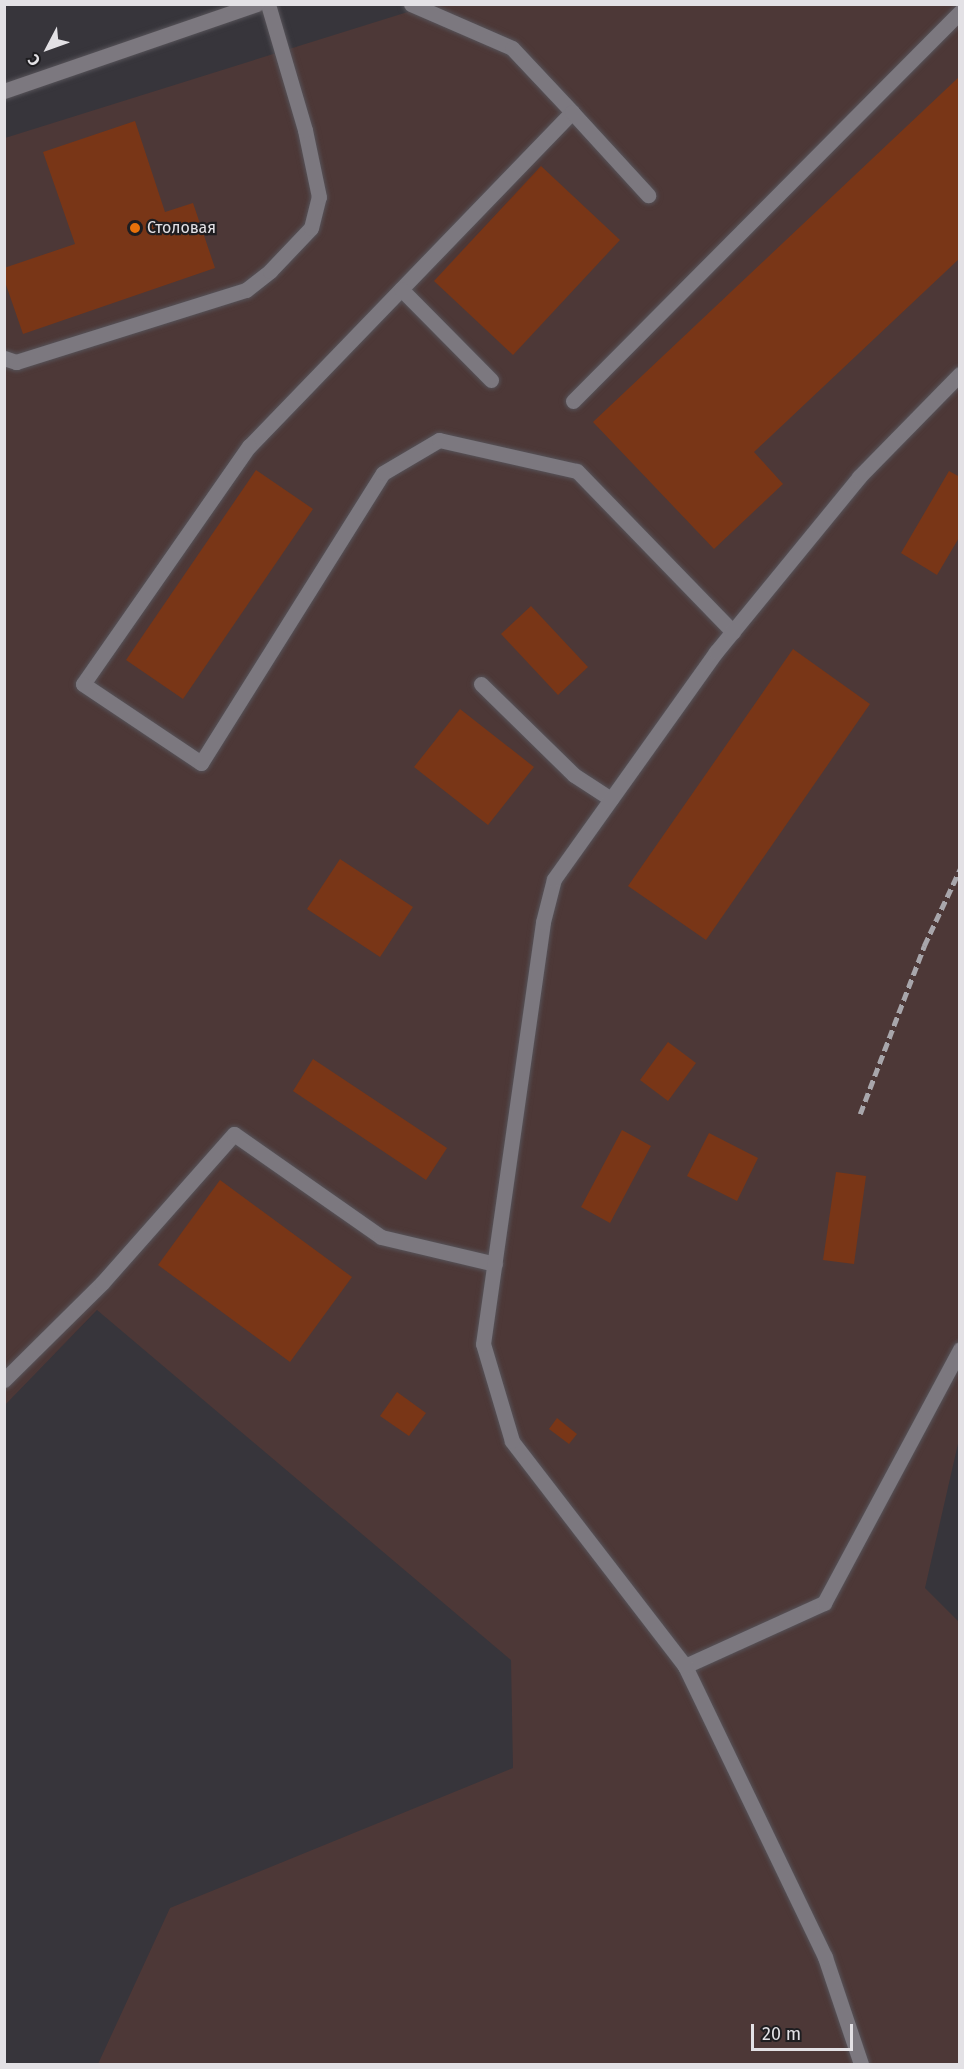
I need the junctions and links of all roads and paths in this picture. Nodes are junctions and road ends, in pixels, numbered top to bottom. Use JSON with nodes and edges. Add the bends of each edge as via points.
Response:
{"nodes":[{"id":1,"x":256,"y":4,"type":"edge"},
{"id":2,"x":268,"y":4,"type":"edge"},
{"id":3,"x":411,"y":4,"type":"edge"},
{"id":4,"x":960,"y":12,"type":"edge"},
{"id":5,"x":4,"y":91,"type":"edge"},
{"id":6,"x":572,"y":112,"type":"junction"},
{"id":7,"x":648,"y":195,"type":"dead end"},
{"id":8,"x":401,"y":289,"type":"junction"},
{"id":9,"x":4,"y":358,"type":"edge"},
{"id":10,"x":960,"y":374,"type":"edge"},
{"id":11,"x":491,"y":380,"type":"dead end"},
{"id":12,"x":573,"y":401,"type":"dead end"},
{"id":13,"x":733,"y":632,"type":"junction"},
{"id":14,"x":481,"y":684,"type":"dead end"},
{"id":15,"x":611,"y":799,"type":"junction"},
{"id":16,"x":495,"y":1264,"type":"junction"},
{"id":17,"x":960,"y":1349,"type":"edge"},
{"id":18,"x":4,"y":1380,"type":"edge"},
{"id":19,"x":685,"y":1666,"type":"junction"},
{"id":20,"x":861,"y":2064,"type":"edge"}],
"edges":[{"from":1,"to":5,"type":"street"},
{"from":2,"to":9,"type":"street","via":[[305,130],[319,198],[311,228],[246,290],[16,362]]},
{"from":3,"to":6,"type":"street","via":[[512,48]]},
{"from":4,"to":12,"type":"street"},
{"from":6,"to":7,"type":"street"},
{"from":6,"to":8,"type":"street"},
{"from":8,"to":11,"type":"street"},
{"from":8,"to":13,"type":"street","via":[[249,446],[83,684],[201,763],[382,473],[439,440],[577,471]]},
{"from":10,"to":13,"type":"street","via":[[859,477]]},
{"from":13,"to":15,"type":"street"},
{"from":14,"to":15,"type":"street","via":[[574,775]]},
{"from":15,"to":16,"type":"street","via":[[554,879]]},
{"from":16,"to":18,"type":"street","via":[[381,1237],[234,1134],[102,1283]]},
{"from":16,"to":19,"type":"street","via":[[483,1344],[512,1441]]},
{"from":17,"to":19,"type":"street","via":[[824,1603]]},
{"from":19,"to":20,"type":"street","via":[[825,1957]]}]}
